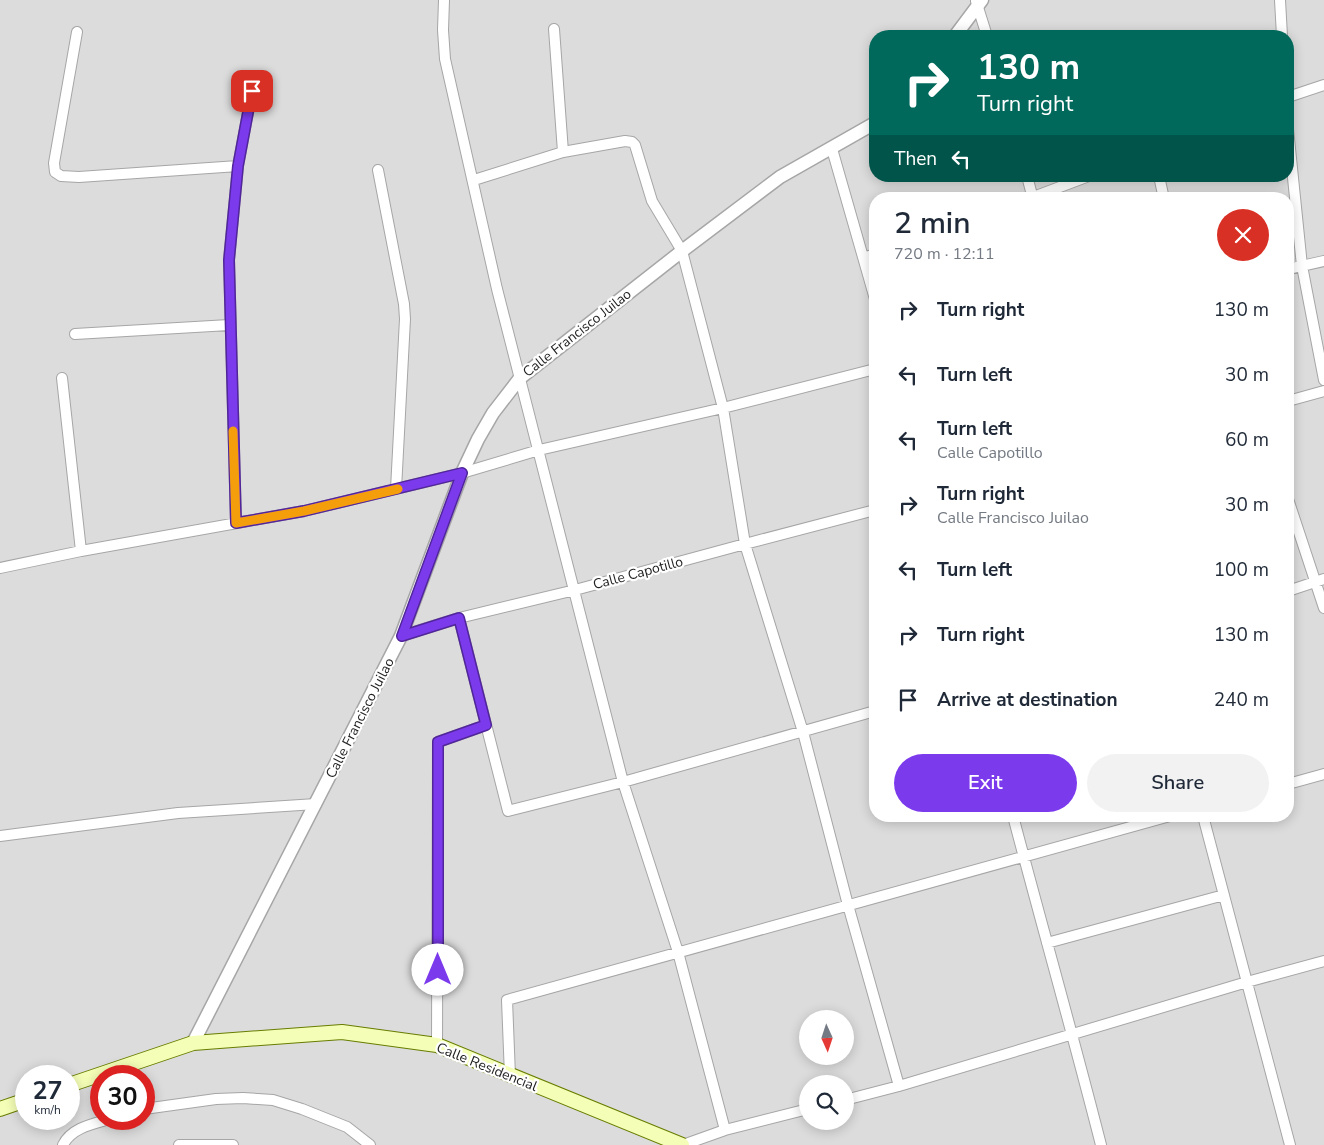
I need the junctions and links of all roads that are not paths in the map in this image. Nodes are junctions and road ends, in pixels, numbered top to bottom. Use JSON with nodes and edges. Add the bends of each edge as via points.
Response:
{"nodes":[{"id":1,"x":444,"y":0,"type":"edge"},
{"id":2,"x":1280,"y":0,"type":"edge"},
{"id":3,"x":979,"y":2,"type":"edge"},
{"id":4,"x":554,"y":28,"type":"dead end"},
{"id":5,"x":959,"y":30,"type":"edge"},
{"id":6,"x":986,"y":30,"type":"edge"},
{"id":7,"x":1282,"y":30,"type":"edge"},
{"id":8,"x":77,"y":32,"type":"dead end"},
{"id":9,"x":1324,"y":85,"type":"edge"},
{"id":10,"x":252,"y":91,"type":"dead end"},
{"id":11,"x":1294,"y":95,"type":"edge"},
{"id":12,"x":869,"y":126,"type":"edge"},
{"id":13,"x":832,"y":148,"type":"junction"},
{"id":14,"x":563,"y":152,"type":"junction"},
{"id":15,"x":238,"y":166,"type":"junction"},
{"id":16,"x":378,"y":170,"type":"dead end"},
{"id":17,"x":474,"y":180,"type":"junction"},
{"id":18,"x":1073,"y":182,"type":"edge"},
{"id":19,"x":1293,"y":182,"type":"edge"},
{"id":20,"x":1048,"y":192,"type":"edge"},
{"id":21,"x":682,"y":251,"type":"junction"},
{"id":22,"x":869,"y":256,"type":"edge"},
{"id":23,"x":864,"y":258,"type":"junction"},
{"id":24,"x":1324,"y":261,"type":"edge"},
{"id":25,"x":1302,"y":266,"type":"junction"},
{"id":26,"x":1294,"y":268,"type":"edge"},
{"id":27,"x":869,"y":277,"type":"edge"},
{"id":28,"x":230,"y":325,"type":"junction"},
{"id":29,"x":75,"y":334,"type":"dead end"},
{"id":30,"x":869,"y":371,"type":"edge"},
{"id":31,"x":62,"y":378,"type":"dead end"},
{"id":32,"x":520,"y":378,"type":"junction"},
{"id":33,"x":1324,"y":380,"type":"edge"},
{"id":34,"x":1324,"y":391,"type":"edge"},
{"id":35,"x":1294,"y":399,"type":"edge"},
{"id":36,"x":723,"y":408,"type":"junction"},
{"id":37,"x":539,"y":450,"type":"junction"},
{"id":38,"x":462,"y":473,"type":"junction"},
{"id":39,"x":396,"y":489,"type":"junction"},
{"id":40,"x":869,"y":512,"type":"edge"},
{"id":41,"x":1294,"y":515,"type":"edge"},
{"id":42,"x":236,"y":523,"type":"junction"},
{"id":43,"x":745,"y":544,"type":"junction"},
{"id":44,"x":80,"y":551,"type":"junction"},
{"id":45,"x":0,"y":568,"type":"edge"},
{"id":46,"x":1319,"y":581,"type":"edge"},
{"id":47,"x":1294,"y":589,"type":"edge"},
{"id":48,"x":575,"y":590,"type":"junction"},
{"id":49,"x":1324,"y":608,"type":"edge"},
{"id":50,"x":459,"y":618,"type":"junction"},
{"id":51,"x":402,"y":636,"type":"junction"},
{"id":52,"x":869,"y":713,"type":"edge"},
{"id":53,"x":486,"y":725,"type":"junction"},
{"id":54,"x":803,"y":732,"type":"junction"},
{"id":55,"x":1324,"y":774,"type":"edge"},
{"id":56,"x":624,"y":782,"type":"junction"},
{"id":57,"x":1294,"y":782,"type":"edge"},
{"id":58,"x":316,"y":804,"type":"junction"},
{"id":59,"x":1014,"y":822,"type":"edge"},
{"id":60,"x":1148,"y":822,"type":"edge"},
{"id":61,"x":1205,"y":822,"type":"edge"},
{"id":62,"x":0,"y":836,"type":"edge"},
{"id":63,"x":1023,"y":857,"type":"junction"},
{"id":64,"x":1224,"y":895,"type":"junction"},
{"id":65,"x":848,"y":905,"type":"junction"},
{"id":66,"x":1047,"y":944,"type":"junction"},
{"id":67,"x":678,"y":952,"type":"junction"},
{"id":68,"x":1324,"y":961,"type":"edge"},
{"id":69,"x":1247,"y":982,"type":"junction"},
{"id":70,"x":1073,"y":1033,"type":"junction"},
{"id":71,"x":193,"y":1043,"type":"junction"},
{"id":72,"x":437,"y":1046,"type":"junction"},
{"id":73,"x":510,"y":1076,"type":"junction"},
{"id":74,"x":80,"y":1082,"type":"edge"},
{"id":75,"x":899,"y":1086,"type":"junction"},
{"id":76,"x":854,"y":1098,"type":"edge"},
{"id":77,"x":15,"y":1104,"type":"edge"},
{"id":78,"x":155,"y":1107,"type":"edge"},
{"id":79,"x":0,"y":1109,"type":"edge"},
{"id":80,"x":799,"y":1111,"type":"edge"},
{"id":81,"x":90,"y":1125,"type":"edge"},
{"id":82,"x":725,"y":1130,"type":"junction"},
{"id":83,"x":63,"y":1145,"type":"edge"},
{"id":84,"x":179,"y":1145,"type":"edge"},
{"id":85,"x":234,"y":1145,"type":"edge"},
{"id":86,"x":370,"y":1145,"type":"edge"},
{"id":87,"x":683,"y":1145,"type":"edge"},
{"id":88,"x":1101,"y":1145,"type":"edge"},
{"id":89,"x":1290,"y":1145,"type":"edge"}],
"edges":[{"from":1,"to":17,"type":"street","via":[[445,59]]},
{"from":2,"to":7,"type":"street"},
{"from":3,"to":5,"type":"street"},
{"from":3,"to":6,"type":"street"},
{"from":4,"to":14,"type":"street"},
{"from":8,"to":15,"type":"street","via":[[54,163],[56,172],[61,176],[79,177]]},
{"from":9,"to":11,"type":"street"},
{"from":10,"to":15,"type":"street"},
{"from":12,"to":13,"type":"street","name":"Calle Francisco Juilao"},
{"from":13,"to":21,"type":"street","name":"Calle Francisco Juilao","via":[[780,177]]},
{"from":13,"to":23,"type":"street"},
{"from":14,"to":17,"type":"street"},
{"from":14,"to":21,"type":"street","via":[[632,142],[652,201]]},
{"from":15,"to":28,"type":"street","via":[[229,260]]},
{"from":16,"to":39,"type":"street","via":[[405,319]]},
{"from":17,"to":32,"type":"street"},
{"from":18,"to":20,"type":"street"},
{"from":19,"to":25,"type":"street"},
{"from":21,"to":32,"type":"street","name":"Calle Francisco Juilao"},
{"from":21,"to":36,"type":"street"},
{"from":22,"to":23,"type":"street"},
{"from":23,"to":27,"type":"street"},
{"from":24,"to":25,"type":"street"},
{"from":25,"to":26,"type":"street"},
{"from":25,"to":33,"type":"street"},
{"from":28,"to":29,"type":"street"},
{"from":28,"to":42,"type":"street"},
{"from":30,"to":36,"type":"street"},
{"from":31,"to":44,"type":"street"},
{"from":32,"to":37,"type":"street"},
{"from":32,"to":38,"type":"street","name":"Calle Francisco Juilao","via":[[493,413]]},
{"from":34,"to":35,"type":"street"},
{"from":36,"to":37,"type":"street"},
{"from":36,"to":43,"type":"street"},
{"from":37,"to":38,"type":"street"},
{"from":37,"to":48,"type":"street"},
{"from":38,"to":39,"type":"street"},
{"from":38,"to":51,"type":"street","name":"Calle Francisco Juilao"},
{"from":39,"to":42,"type":"street"},
{"from":40,"to":43,"type":"street","name":"Calle Capotillo"},
{"from":41,"to":46,"type":"street"},
{"from":42,"to":44,"type":"street"},
{"from":43,"to":48,"type":"street","name":"Calle Capotillo"},
{"from":43,"to":54,"type":"street"},
{"from":44,"to":45,"type":"street"},
{"from":46,"to":47,"type":"street"},
{"from":46,"to":49,"type":"street"},
{"from":48,"to":50,"type":"street","name":"Calle Capotillo"},
{"from":48,"to":56,"type":"street"},
{"from":50,"to":51,"type":"street","name":"Calle Capotillo"},
{"from":50,"to":53,"type":"street"},
{"from":51,"to":58,"type":"street","name":"Calle Francisco Juilao"},
{"from":52,"to":54,"type":"street"},
{"from":53,"to":56,"type":"street","via":[[508,811]]},
{"from":53,"to":72,"type":"street","via":[[438,742]]},
{"from":54,"to":56,"type":"street"},
{"from":54,"to":65,"type":"street"},
{"from":55,"to":57,"type":"street"},
{"from":56,"to":67,"type":"street"},
{"from":58,"to":62,"type":"street","via":[[178,813]]},
{"from":58,"to":71,"type":"street","name":"Calle Francisco Juilao"},
{"from":59,"to":63,"type":"street"},
{"from":60,"to":63,"type":"street"},
{"from":61,"to":64,"type":"street"},
{"from":63,"to":65,"type":"street"},
{"from":63,"to":66,"type":"street"},
{"from":64,"to":66,"type":"street"},
{"from":64,"to":69,"type":"street"},
{"from":65,"to":67,"type":"street"},
{"from":65,"to":75,"type":"street"},
{"from":66,"to":70,"type":"street"},
{"from":67,"to":73,"type":"street","via":[[506,1000]]},
{"from":67,"to":82,"type":"street"},
{"from":68,"to":69,"type":"street"},
{"from":69,"to":70,"type":"street"},
{"from":69,"to":89,"type":"street"},
{"from":70,"to":75,"type":"street"},
{"from":70,"to":88,"type":"street"},
{"from":71,"to":72,"type":"main road","name":"Calle Residencial","via":[[342,1032]]},
{"from":71,"to":74,"type":"main road","name":"Calle Residencial"},
{"from":72,"to":73,"type":"main road","name":"Calle Residencial"},
{"from":73,"to":87,"type":"main road","name":"Calle Residencial"},
{"from":75,"to":76,"type":"street"},
{"from":77,"to":79,"type":"main road"},
{"from":78,"to":86,"type":"street","via":[[216,1099],[273,1100],[347,1127]]},
{"from":80,"to":82,"type":"street"},
{"from":81,"to":83,"type":"street","via":[[76,1130]]},
{"from":82,"to":87,"type":"street"},
{"from":84,"to":85,"type":"street"}]}
